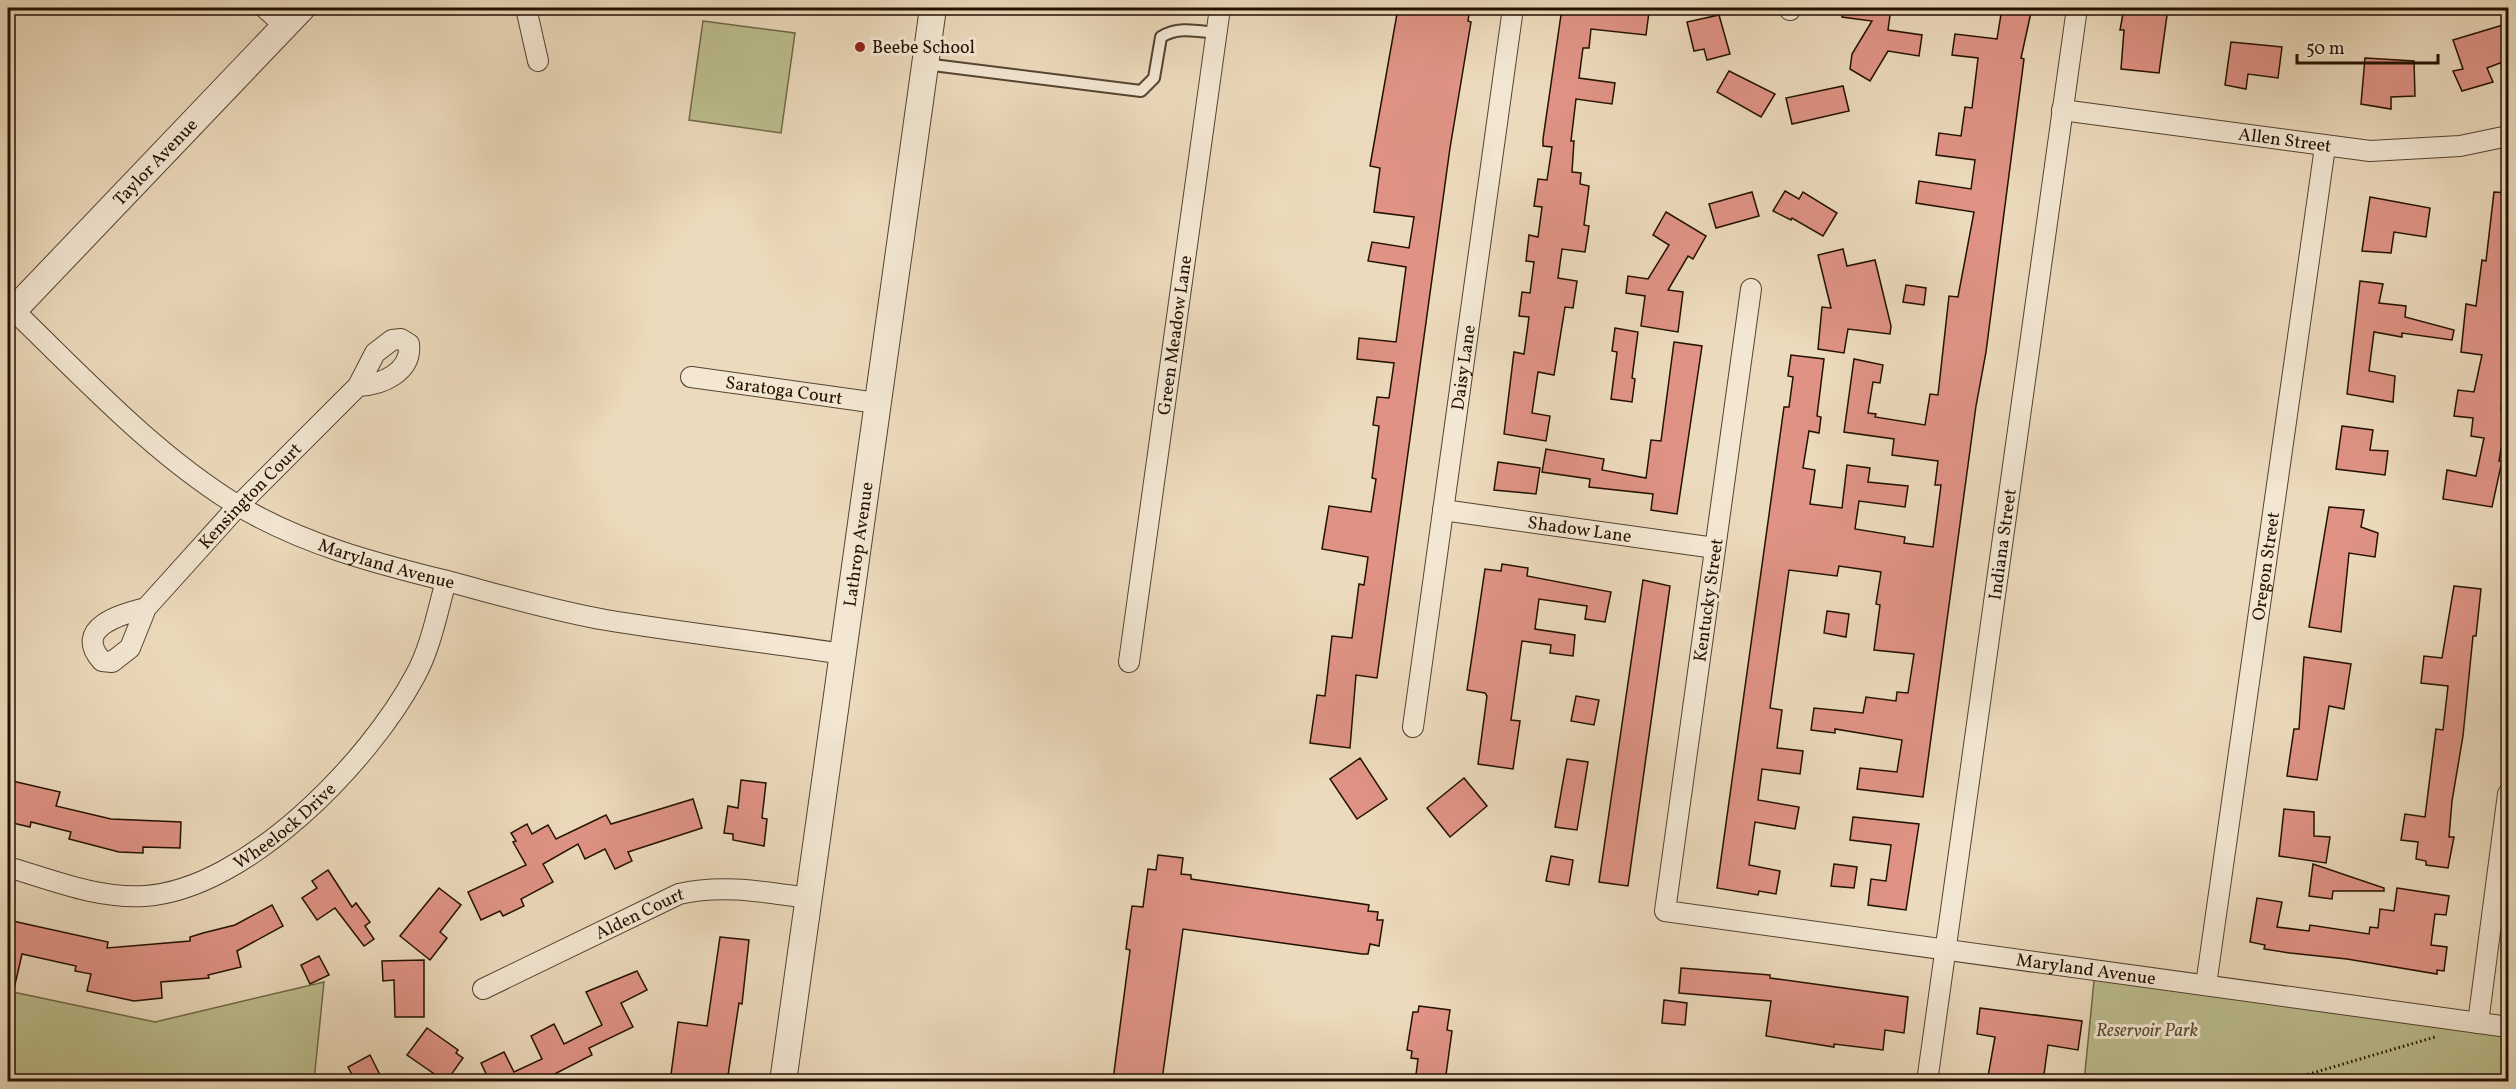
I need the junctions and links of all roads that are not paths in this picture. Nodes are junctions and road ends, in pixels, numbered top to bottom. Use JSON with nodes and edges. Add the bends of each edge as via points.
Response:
{"nodes":[{"id":1,"x":302,"y":8,"type":"edge"},
{"id":2,"x":526,"y":8,"type":"edge"},
{"id":3,"x":933,"y":8,"type":"edge"},
{"id":4,"x":1220,"y":8,"type":"edge"},
{"id":5,"x":1513,"y":8,"type":"edge"},
{"id":6,"x":2077,"y":8,"type":"edge"},
{"id":7,"x":274,"y":16,"type":"edge"},
{"id":8,"x":1217,"y":33,"type":"junction"},
{"id":9,"x":538,"y":61,"type":"dead end"},
{"id":10,"x":925,"y":64,"type":"junction"},
{"id":11,"x":2062,"y":110,"type":"junction"},
{"id":12,"x":2508,"y":136,"type":"edge"},
{"id":13,"x":2325,"y":147,"type":"junction"},
{"id":14,"x":1751,"y":289,"type":"dead end"},
{"id":15,"x":9,"y":311,"type":"edge"},
{"id":16,"x":691,"y":378,"type":"dead end"},
{"id":17,"x":358,"y":386,"type":"dead end"},
{"id":18,"x":878,"y":403,"type":"junction"},
{"id":19,"x":238,"y":506,"type":"junction"},
{"id":20,"x":1443,"y":510,"type":"junction"},
{"id":21,"x":1715,"y":548,"type":"junction"},
{"id":22,"x":446,"y":581,"type":"junction"},
{"id":23,"x":146,"y":608,"type":"dead end"},
{"id":24,"x":843,"y":654,"type":"junction"},
{"id":25,"x":1129,"y":662,"type":"dead end"},
{"id":26,"x":1413,"y":726,"type":"dead end"},
{"id":27,"x":2508,"y":794,"type":"edge"},
{"id":28,"x":8,"y":867,"type":"edge"},
{"id":29,"x":809,"y":898,"type":"junction"},
{"id":30,"x":1665,"y":911,"type":"joint"},
{"id":31,"x":1946,"y":949,"type":"junction"},
{"id":32,"x":2206,"y":986,"type":"junction"},
{"id":33,"x":483,"y":989,"type":"dead end"},
{"id":34,"x":2478,"y":1023,"type":"junction"},
{"id":35,"x":2508,"y":1027,"type":"edge"},
{"id":36,"x":783,"y":1082,"type":"edge"},
{"id":37,"x":1927,"y":1082,"type":"edge"}],
"edges":[{"from":1,"to":7,"type":"street","name":"Taylor Avenue"},
{"from":2,"to":9,"type":"street"},
{"from":3,"to":10,"type":"street","name":"Lathrop Avenue"},
{"from":4,"to":8,"type":"street","name":"Green Meadow Lane"},
{"from":5,"to":20,"type":"street","name":"Daisy Lane"},
{"from":6,"to":11,"type":"street","name":"Indiana Street"},
{"from":7,"to":15,"type":"street","name":"Taylor Avenue"},
{"from":8,"to":10,"type":"lane","via":[[1187,30],[1170,32],[1161,38],[1154,78],[1141,91]]},
{"from":8,"to":25,"type":"street","name":"Green Meadow Lane"},
{"from":10,"to":18,"type":"street","name":"Lathrop Avenue"},
{"from":11,"to":13,"type":"street","name":"Allen Street"},
{"from":11,"to":31,"type":"street","name":"Indiana Street"},
{"from":12,"to":13,"type":"street","name":"Allen Street","via":[[2415,150]]},
{"from":13,"to":32,"type":"street","name":"Oregon Street"},
{"from":14,"to":21,"type":"street","name":"Kentucky Street"},
{"from":15,"to":19,"type":"street","name":"Maryland Avenue","via":[[164,453]]},
{"from":16,"to":18,"type":"street","name":"Saratoga Court"},
{"from":17,"to":19,"type":"street","name":"Kensington Court"},
{"from":18,"to":24,"type":"street","name":"Lathrop Avenue"},
{"from":19,"to":22,"type":"street","name":"Maryland Avenue","via":[[335,551]]},
{"from":19,"to":23,"type":"street","name":"Kensington Court"},
{"from":20,"to":21,"type":"street","name":"Shadow Lane"},
{"from":20,"to":26,"type":"street","name":"Daisy Lane"},
{"from":21,"to":30,"type":"street","name":"Kentucky Street"},
{"from":22,"to":24,"type":"street","name":"Maryland Avenue","via":[[605,620]]},
{"from":22,"to":28,"type":"street","name":"Wheelock Drive","via":[[429,645],[415,676],[360,755],[294,820],[223,873],[179,890],[132,896],[100,893]]},
{"from":24,"to":29,"type":"street","name":"Lathrop Avenue"},
{"from":27,"to":34,"type":"street"},
{"from":29,"to":33,"type":"street","name":"Alden Court","via":[[728,887],[679,894]]},
{"from":29,"to":36,"type":"street","name":"Lathrop Avenue"},
{"from":30,"to":31,"type":"street","name":"Maryland Avenue"},
{"from":31,"to":32,"type":"street","name":"Maryland Avenue"},
{"from":31,"to":37,"type":"street","name":"Indiana Street"},
{"from":32,"to":34,"type":"street","name":"Maryland Avenue"},
{"from":34,"to":35,"type":"street","name":"Maryland Avenue"}]}
